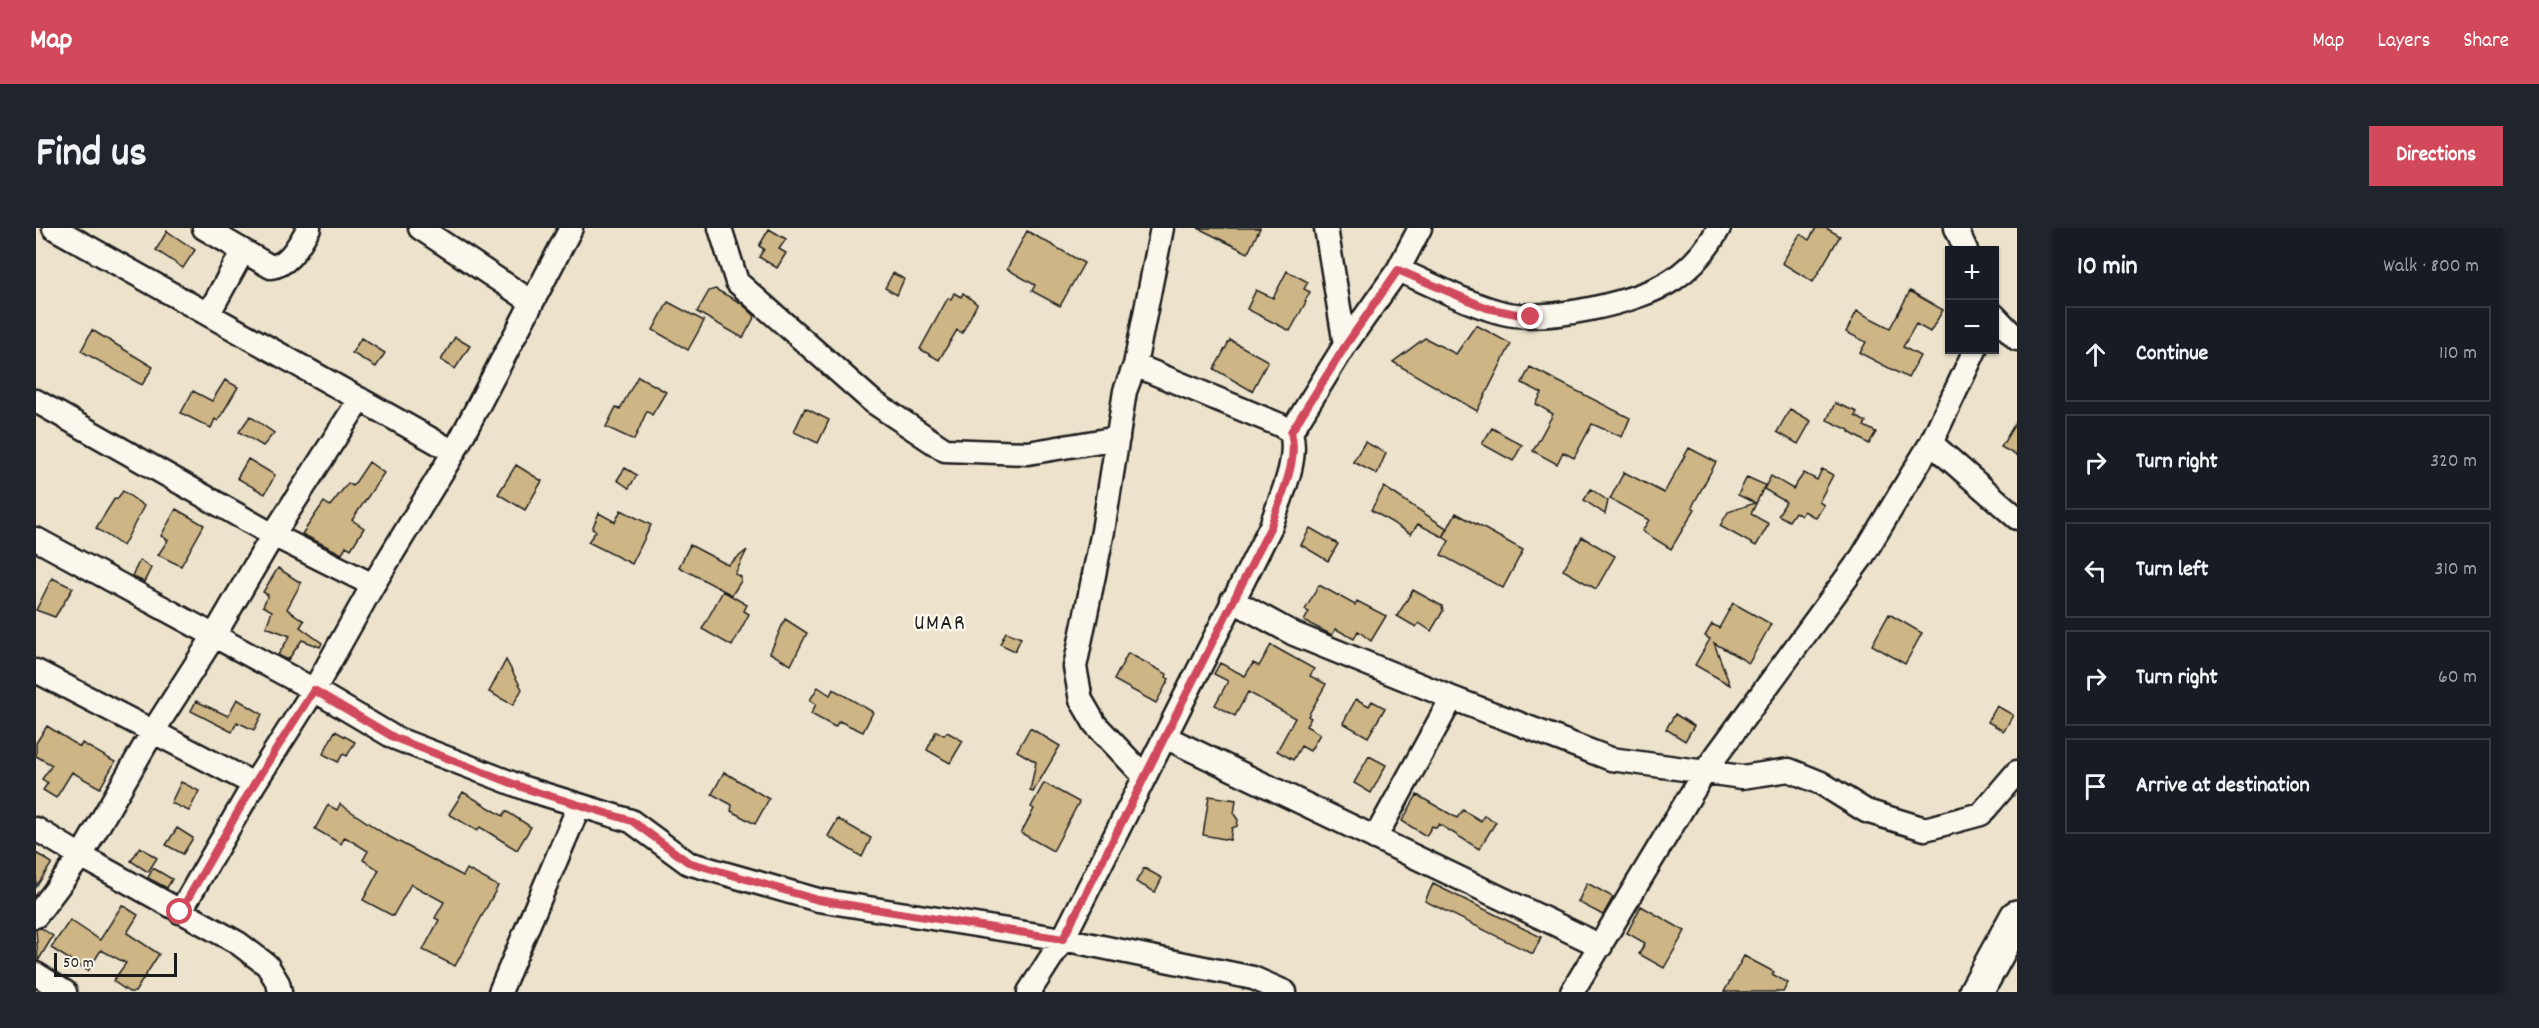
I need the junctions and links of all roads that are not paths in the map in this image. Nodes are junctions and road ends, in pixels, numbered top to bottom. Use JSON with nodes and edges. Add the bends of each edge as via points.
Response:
{"nodes":[{"id":1,"x":54,"y":228,"type":"edge"},
{"id":2,"x":204,"y":228,"type":"edge"},
{"id":3,"x":309,"y":228,"type":"edge"},
{"id":4,"x":420,"y":228,"type":"edge"},
{"id":5,"x":571,"y":228,"type":"edge"},
{"id":6,"x":720,"y":228,"type":"edge"},
{"id":7,"x":1162,"y":228,"type":"edge"},
{"id":8,"x":1326,"y":228,"type":"edge"},
{"id":9,"x":1420,"y":228,"type":"edge"},
{"id":10,"x":1719,"y":228,"type":"edge"},
{"id":11,"x":1956,"y":228,"type":"edge"},
{"id":12,"x":1964,"y":246,"type":"edge"},
{"id":13,"x":243,"y":251,"type":"junction"},
{"id":14,"x":1398,"y":270,"type":"junction"},
{"id":15,"x":532,"y":302,"type":"junction"},
{"id":16,"x":209,"y":313,"type":"junction"},
{"id":17,"x":1999,"y":319,"type":"edge"},
{"id":18,"x":2017,"y":339,"type":"edge"},
{"id":19,"x":1346,"y":345,"type":"junction"},
{"id":20,"x":1973,"y":354,"type":"edge"},
{"id":21,"x":1135,"y":365,"type":"junction"},
{"id":22,"x":360,"y":399,"type":"junction"},
{"id":23,"x":36,"y":401,"type":"edge"},
{"id":24,"x":1291,"y":432,"type":"junction"},
{"id":25,"x":1118,"y":438,"type":"junction"},
{"id":26,"x":1931,"y":443,"type":"junction"},
{"id":27,"x":454,"y":452,"type":"junction"},
{"id":28,"x":2017,"y":518,"type":"edge"},
{"id":29,"x":273,"y":535,"type":"junction"},
{"id":30,"x":36,"y":539,"type":"edge"},
{"id":31,"x":373,"y":585,"type":"junction"},
{"id":32,"x":1232,"y":600,"type":"junction"},
{"id":33,"x":214,"y":636,"type":"junction"},
{"id":34,"x":36,"y":671,"type":"edge"},
{"id":35,"x":314,"y":690,"type":"junction"},
{"id":36,"x":1452,"y":698,"type":"junction"},
{"id":37,"x":152,"y":734,"type":"junction"},
{"id":38,"x":1165,"y":737,"type":"junction"},
{"id":39,"x":1705,"y":771,"type":"junction"},
{"id":40,"x":2017,"y":772,"type":"edge"},
{"id":41,"x":1145,"y":777,"type":"junction"},
{"id":42,"x":254,"y":784,"type":"junction"},
{"id":43,"x":579,"y":806,"type":"junction"},
{"id":44,"x":36,"y":829,"type":"edge"},
{"id":45,"x":1375,"y":838,"type":"junction"},
{"id":46,"x":81,"y":856,"type":"junction"},
{"id":47,"x":180,"y":912,"type":"junction"},
{"id":48,"x":36,"y":916,"type":"edge"},
{"id":49,"x":2017,"y":917,"type":"edge"},
{"id":50,"x":1063,"y":939,"type":"junction"},
{"id":51,"x":1601,"y":946,"type":"junction"},
{"id":52,"x":36,"y":974,"type":"edge"},
{"id":53,"x":65,"y":992,"type":"edge"},
{"id":54,"x":279,"y":992,"type":"edge"},
{"id":55,"x":500,"y":992,"type":"edge"},
{"id":56,"x":1029,"y":992,"type":"edge"},
{"id":57,"x":1285,"y":992,"type":"edge"},
{"id":58,"x":1572,"y":992,"type":"edge"},
{"id":59,"x":1976,"y":992,"type":"edge"}],
"edges":[{"from":1,"to":16,"type":"street"},
{"from":2,"to":13,"type":"street"},
{"from":3,"to":13,"type":"street","via":[[280,266],[271,267]]},
{"from":4,"to":15,"type":"street"},
{"from":5,"to":15,"type":"street"},
{"from":6,"to":25,"type":"street","via":[[737,282],[872,401],[945,450],[1028,453]]},
{"from":7,"to":21,"type":"street"},
{"from":8,"to":19,"type":"street"},
{"from":9,"to":14,"type":"street"},
{"from":10,"to":14,"type":"street","via":[[1689,268],[1659,288],[1546,316],[1501,312]]},
{"from":11,"to":12,"type":"street"},
{"from":13,"to":16,"type":"street"},
{"from":14,"to":19,"type":"street"},
{"from":15,"to":27,"type":"street"},
{"from":16,"to":22,"type":"street"},
{"from":17,"to":18,"type":"street"},
{"from":19,"to":24,"type":"street"},
{"from":20,"to":26,"type":"street"},
{"from":21,"to":24,"type":"street"},
{"from":21,"to":25,"type":"street","via":[[1125,391]]},
{"from":22,"to":27,"type":"street"},
{"from":22,"to":29,"type":"street"},
{"from":23,"to":29,"type":"street"},
{"from":24,"to":32,"type":"street","via":[[1294,444],[1290,466],[1271,526]]},
{"from":25,"to":41,"type":"street","via":[[1075,667],[1081,700],[1095,724]]},
{"from":26,"to":28,"type":"street"},
{"from":26,"to":39,"type":"street","via":[[1862,557]]},
{"from":27,"to":31,"type":"street"},
{"from":29,"to":31,"type":"street"},
{"from":29,"to":33,"type":"street"},
{"from":30,"to":33,"type":"street"},
{"from":31,"to":35,"type":"street"},
{"from":32,"to":36,"type":"street","via":[[1294,634]]},
{"from":32,"to":38,"type":"street"},
{"from":33,"to":35,"type":"street"},
{"from":33,"to":37,"type":"street"},
{"from":34,"to":37,"type":"street"},
{"from":35,"to":42,"type":"street"},
{"from":35,"to":43,"type":"street","via":[[395,738]]},
{"from":36,"to":39,"type":"street","via":[[1611,759]]},
{"from":36,"to":45,"type":"street"},
{"from":37,"to":42,"type":"street"},
{"from":37,"to":46,"type":"street"},
{"from":38,"to":41,"type":"street"},
{"from":38,"to":45,"type":"street"},
{"from":39,"to":40,"type":"street","via":[[1742,777],[1789,770],[1821,783],[1866,810],[1925,829],[1981,814]]},
{"from":39,"to":51,"type":"street"},
{"from":41,"to":50,"type":"street"},
{"from":42,"to":47,"type":"street"},
{"from":43,"to":50,"type":"street","via":[[632,821],[688,862],[818,900]]},
{"from":43,"to":55,"type":"street"},
{"from":44,"to":46,"type":"street"},
{"from":45,"to":51,"type":"street"},
{"from":46,"to":47,"type":"street"},
{"from":46,"to":48,"type":"street"},
{"from":47,"to":54,"type":"street","via":[[238,943],[267,965]]},
{"from":49,"to":59,"type":"highway"},
{"from":50,"to":56,"type":"street"},
{"from":50,"to":57,"type":"street","via":[[1253,978]]},
{"from":51,"to":58,"type":"street"},
{"from":52,"to":53,"type":"street"}]}
